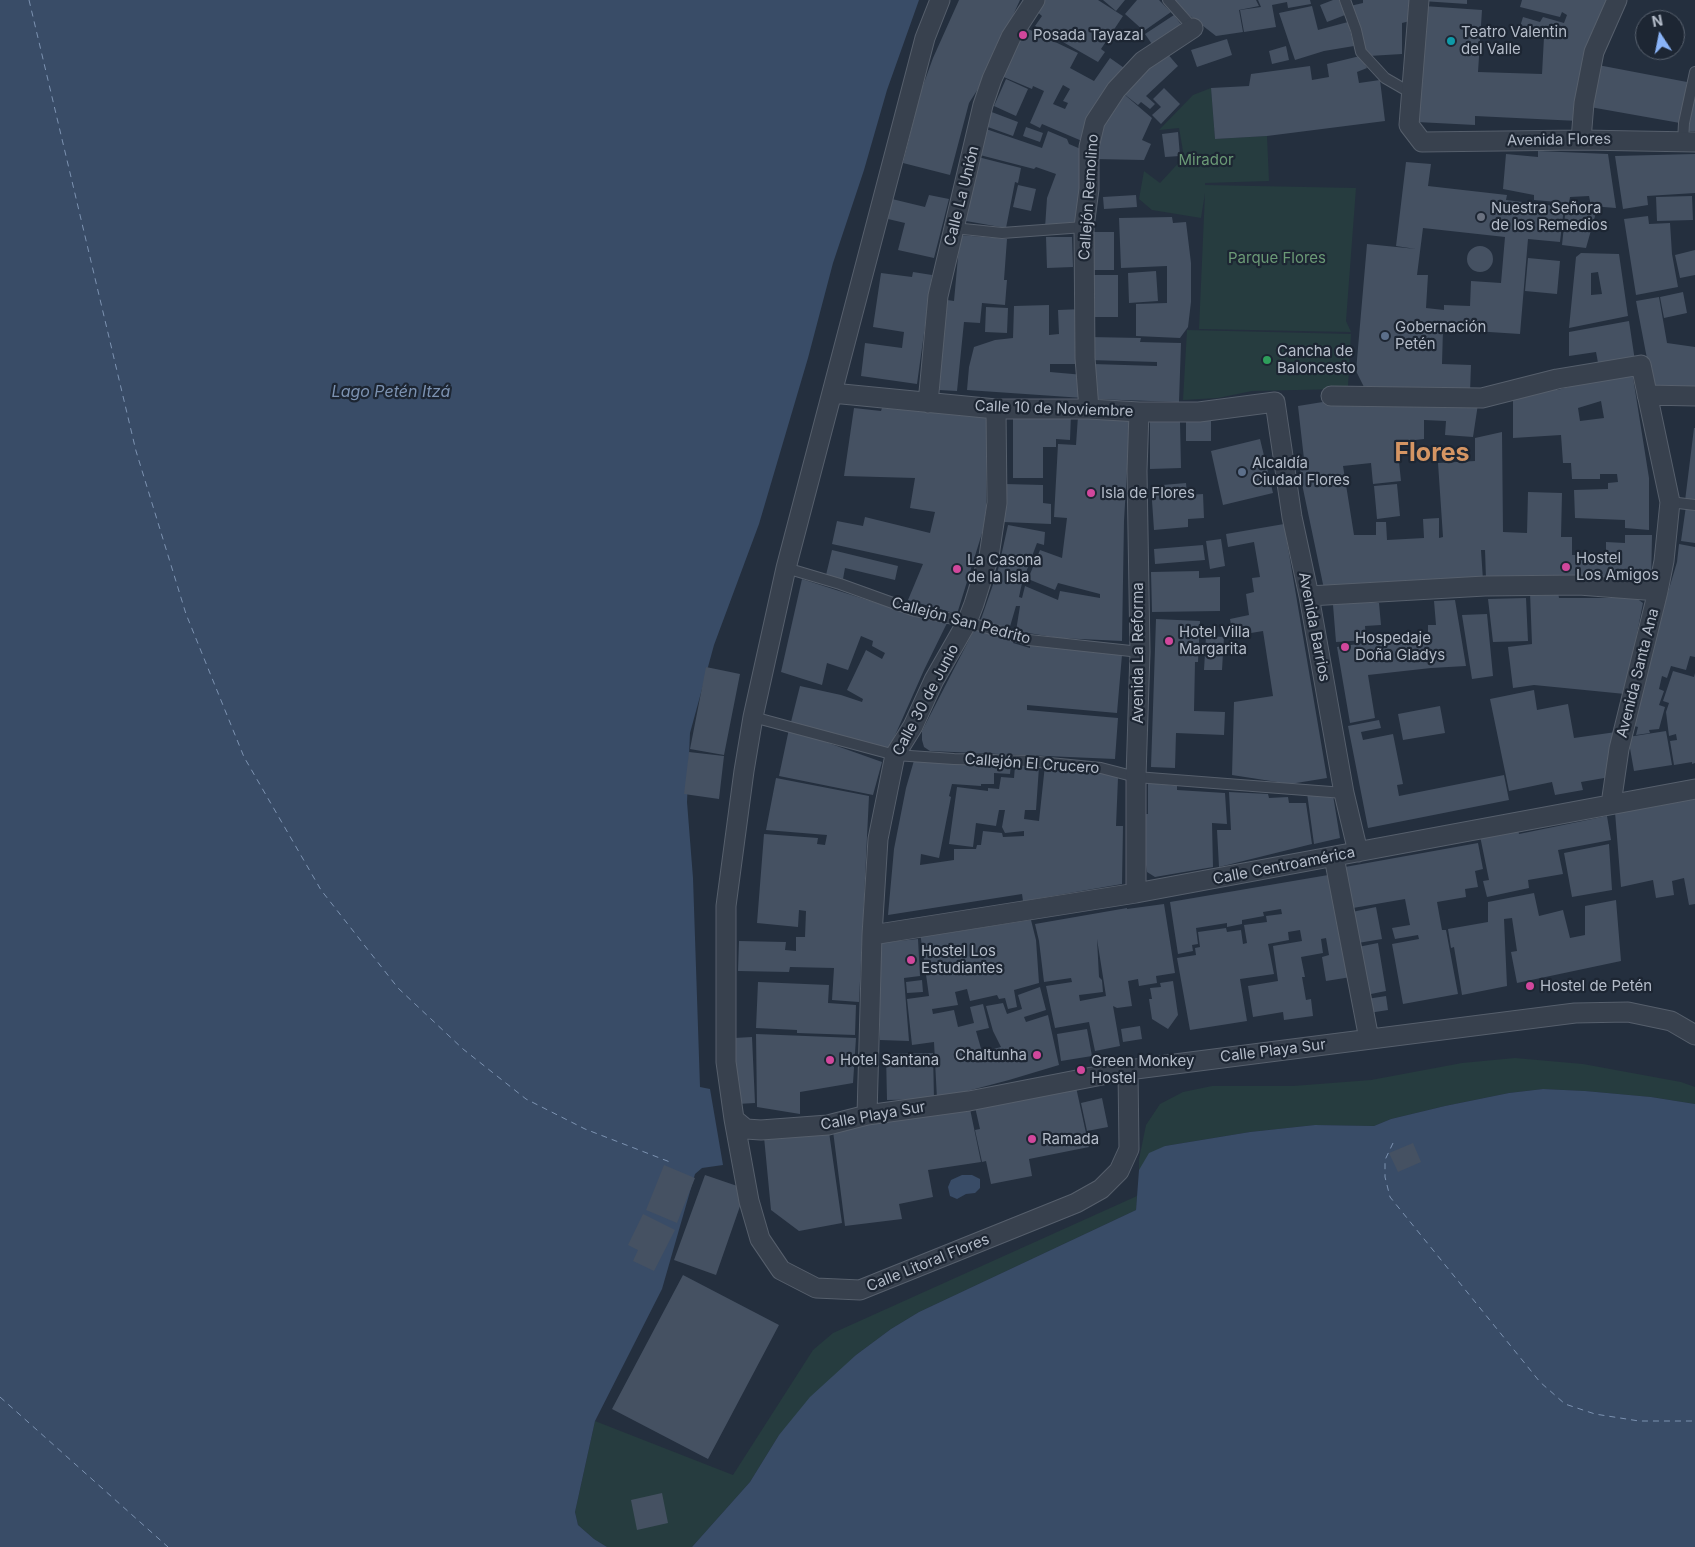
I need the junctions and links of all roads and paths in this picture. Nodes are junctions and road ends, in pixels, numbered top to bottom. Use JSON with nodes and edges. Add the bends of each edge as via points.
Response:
{"nodes":[{"id":1,"x":940,"y":0,"type":"edge"},
{"id":2,"x":1036,"y":0,"type":"edge"},
{"id":3,"x":1168,"y":0,"type":"edge"},
{"id":4,"x":1345,"y":0,"type":"edge"},
{"id":5,"x":1419,"y":0,"type":"edge"},
{"id":6,"x":1617,"y":0,"type":"edge"},
{"id":7,"x":1193,"y":28,"type":"joint"},
{"id":8,"x":1695,"y":72,"type":"edge"},
{"id":9,"x":1411,"y":93,"type":"junction"},
{"id":10,"x":1582,"y":140,"type":"junction"},
{"id":11,"x":1689,"y":141,"type":"edge"},
{"id":12,"x":1084,"y":227,"type":"junction"},
{"id":13,"x":954,"y":228,"type":"junction"},
{"id":14,"x":832,"y":393,"type":"junction"},
{"id":15,"x":1646,"y":395,"type":"junction"},
{"id":16,"x":1331,"y":396,"type":"dead end"},
{"id":17,"x":1695,"y":396,"type":"edge"},
{"id":18,"x":1276,"y":402,"type":"joint"},
{"id":19,"x":928,"y":403,"type":"junction"},
{"id":20,"x":996,"y":409,"type":"junction"},
{"id":21,"x":1089,"y":409,"type":"junction"},
{"id":22,"x":1139,"y":412,"type":"junction"},
{"id":23,"x":1670,"y":502,"type":"junction"},
{"id":24,"x":1695,"y":505,"type":"edge"},
{"id":25,"x":786,"y":568,"type":"junction"},
{"id":26,"x":1658,"y":591,"type":"junction"},
{"id":27,"x":1309,"y":596,"type":"junction"},
{"id":28,"x":967,"y":622,"type":"junction"},
{"id":29,"x":1140,"y":652,"type":"junction"},
{"id":30,"x":754,"y":717,"type":"junction"},
{"id":31,"x":895,"y":755,"type":"junction"},
{"id":32,"x":1136,"y":776,"type":"junction"},
{"id":33,"x":1695,"y":789,"type":"edge"},
{"id":34,"x":1344,"y":793,"type":"junction"},
{"id":35,"x":1611,"y":804,"type":"junction"},
{"id":36,"x":1358,"y":852,"type":"junction"},
{"id":37,"x":1334,"y":857,"type":"junction"},
{"id":38,"x":1136,"y":893,"type":"junction"},
{"id":39,"x":872,"y":935,"type":"junction"},
{"id":40,"x":1695,"y":1035,"type":"edge"},
{"id":41,"x":1368,"y":1039,"type":"junction"},
{"id":42,"x":1128,"y":1070,"type":"junction"},
{"id":43,"x":866,"y":1115,"type":"junction"},
{"id":44,"x":734,"y":1120,"type":"junction"}],
"edges":[{"from":1,"to":14,"type":"street","name":"Calle Litoral Flores","via":[[925,38]]},
{"from":2,"to":13,"type":"street","name":"Calle La Unión","via":[[1011,37],[992,79]]},
{"from":3,"to":7,"type":"lane"},
{"from":4,"to":9,"type":"lane","via":[[1361,52],[1385,78]]},
{"from":5,"to":9,"type":"street"},
{"from":6,"to":10,"type":"street","via":[[1594,52],[1585,95]]},
{"from":7,"to":12,"type":"street","name":"Callejón Remolino","via":[[1143,61],[1116,90],[1094,122],[1089,147],[1089,189]]},
{"from":8,"to":11,"type":"lane","via":[[1684,123]]},
{"from":9,"to":10,"type":"street","name":"Avenida Flores","via":[[1409,125],[1422,142]]},
{"from":10,"to":11,"type":"street","name":"Avenida Flores"},
{"from":12,"to":13,"type":"lane","via":[[1002,233]]},
{"from":12,"to":21,"type":"street","name":"Callejón Remolino","via":[[1085,358]]},
{"from":13,"to":19,"type":"street","name":"Calle La Unión","via":[[938,296]]},
{"from":14,"to":19,"type":"street","name":"Calle 10 de Noviembre"},
{"from":14,"to":25,"type":"street","name":"Calle Litoral Flores"},
{"from":15,"to":16,"type":"street","name":"Avenida Santa Ana","via":[[1641,365],[1557,379],[1482,398]]},
{"from":15,"to":17,"type":"street"},
{"from":15,"to":23,"type":"street","name":"Avenida Santa Ana"},
{"from":18,"to":22,"type":"street","name":"Calle 10 de Noviembre","via":[[1199,412]]},
{"from":18,"to":27,"type":"street","name":"Avenida Barrios","via":[[1292,517]]},
{"from":19,"to":20,"type":"street","name":"Calle 10 de Noviembre"},
{"from":20,"to":21,"type":"street","name":"Calle 10 de Noviembre"},
{"from":20,"to":28,"type":"street","name":"Calle 30 de Junio","via":[[997,503],[989,556]]},
{"from":21,"to":22,"type":"street","name":"Calle 10 de Noviembre"},
{"from":22,"to":29,"type":"street","name":"Avenida La Reforma"},
{"from":23,"to":24,"type":"lane"},
{"from":23,"to":26,"type":"street","name":"Avenida Santa Ana"},
{"from":25,"to":28,"type":"lane","name":"Callejón San Pedrito","via":[[914,611]]},
{"from":25,"to":30,"type":"street","name":"Calle Litoral Flores"},
{"from":26,"to":27,"type":"street","via":[[1541,585]]},
{"from":26,"to":35,"type":"street","name":"Avenida Santa Ana","via":[[1619,749]]},
{"from":27,"to":34,"type":"street","name":"Avenida Barrios"},
{"from":28,"to":29,"type":"lane","name":"Callejón San Pedrito","via":[[1029,640]]},
{"from":28,"to":31,"type":"street","name":"Calle 30 de Junio"},
{"from":29,"to":32,"type":"street","name":"Avenida La Reforma"},
{"from":30,"to":31,"type":"lane","name":"Callejón El Crucero"},
{"from":30,"to":44,"type":"street","name":"Calle Litoral Flores","via":[[726,906],[726,1062]]},
{"from":31,"to":32,"type":"lane","name":"Callejón El Crucero","via":[[1029,761],[1101,768]]},
{"from":31,"to":39,"type":"street","name":"Calle 30 de Junio","via":[[878,839]]},
{"from":32,"to":34,"type":"lane","name":"Callejón El Crucero"},
{"from":32,"to":38,"type":"street","name":"Avenida La Reforma"},
{"from":33,"to":35,"type":"street","name":"Calle Centroamérica"},
{"from":34,"to":36,"type":"street","name":"Avenida Barrios"},
{"from":35,"to":36,"type":"street","name":"Calle Centroamérica"},
{"from":36,"to":37,"type":"street","name":"Calle Centroamérica"},
{"from":37,"to":38,"type":"street","name":"Calle Centroamérica"},
{"from":37,"to":41,"type":"street"},
{"from":38,"to":39,"type":"street","name":"Calle Centroamérica"},
{"from":39,"to":43,"type":"street","name":"Calle 30 de Junio"},
{"from":40,"to":41,"type":"street","name":"Calle Playa Sur","via":[[1671,1021],[1628,1012],[1575,1013]]},
{"from":41,"to":42,"type":"street","name":"Calle Playa Sur"},
{"from":42,"to":43,"type":"street","name":"Calle Playa Sur","via":[[969,1101]]},
{"from":42,"to":44,"type":"street","name":"Calle Litoral Flores","via":[[1129,1149],[1119,1171],[1101,1189],[1076,1203],[860,1290],[816,1288],[781,1270],[760,1239],[749,1201]]},
{"from":43,"to":44,"type":"street","name":"Calle Playa Sur","via":[[828,1125],[761,1130],[746,1129]]}]}
